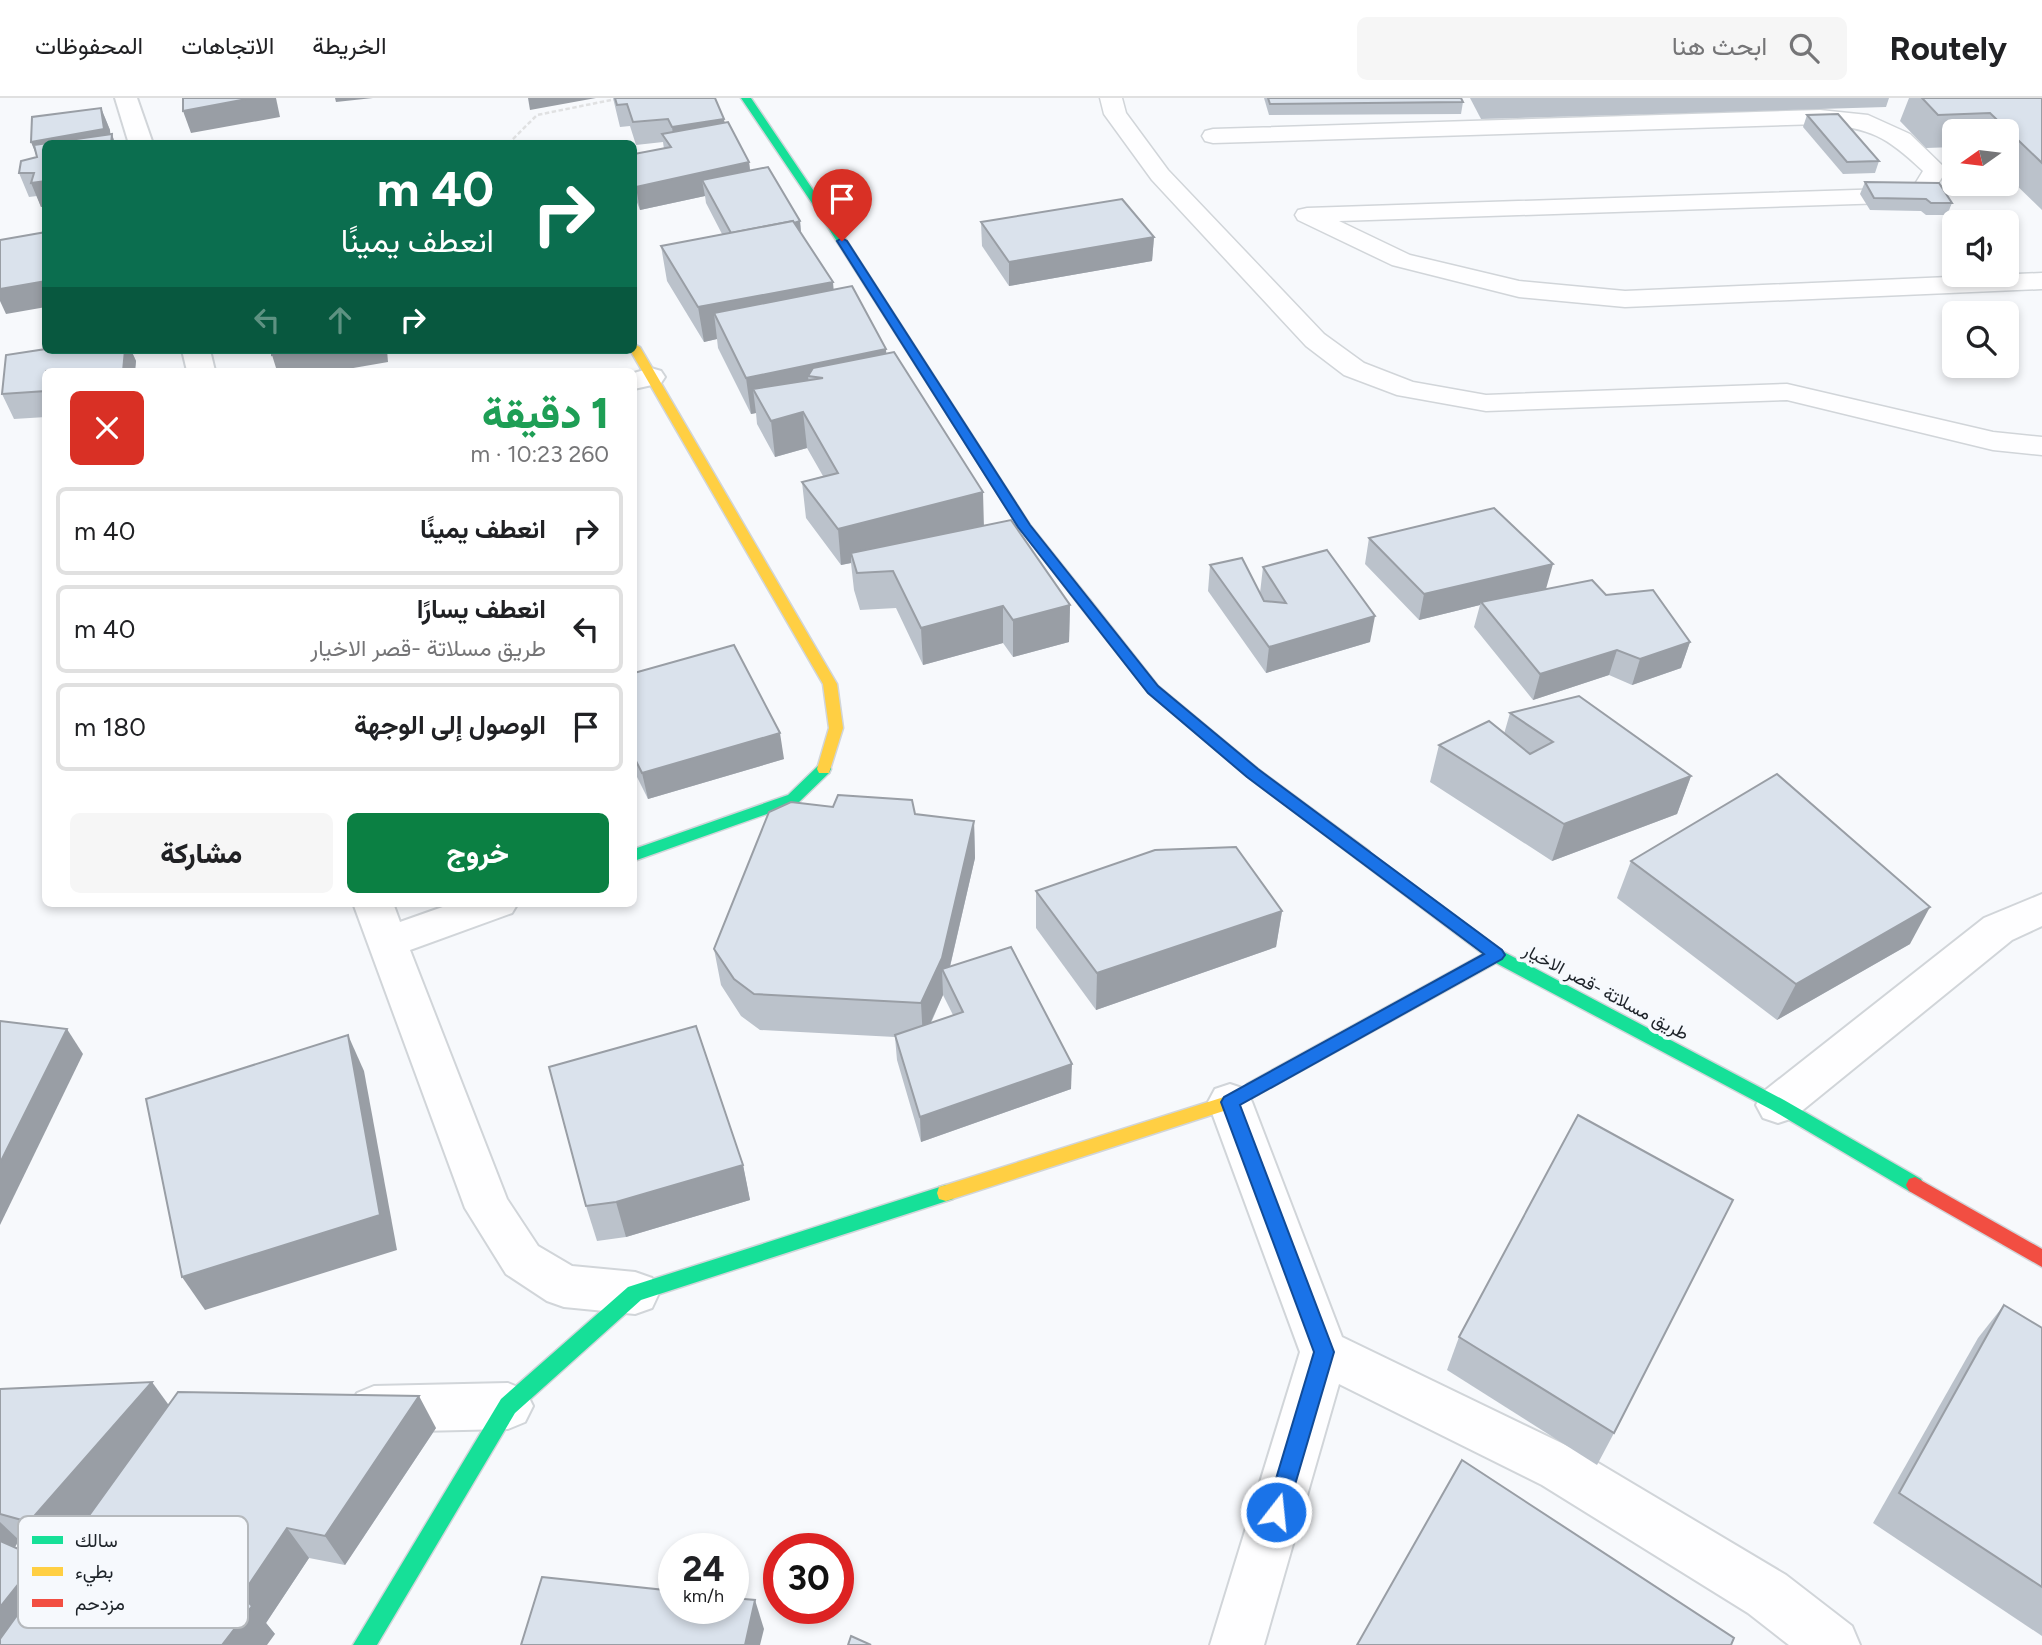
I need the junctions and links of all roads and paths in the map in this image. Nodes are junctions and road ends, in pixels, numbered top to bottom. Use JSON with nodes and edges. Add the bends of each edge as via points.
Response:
{"nodes":[{"id":1,"x":127,"y":98,"type":"edge"},
{"id":2,"x":621,"y":98,"type":"edge"},
{"id":3,"x":746,"y":98,"type":"edge"},
{"id":4,"x":1111,"y":98,"type":"edge"},
{"id":5,"x":1213,"y":136,"type":"dead end"},
{"id":6,"x":140,"y":140,"type":"edge"},
{"id":7,"x":512,"y":140,"type":"edge"},
{"id":8,"x":2042,"y":281,"type":"edge"},
{"id":9,"x":636,"y":354,"type":"edge"},
{"id":10,"x":642,"y":379,"type":"edge"},
{"id":11,"x":2042,"y":446,"type":"edge"},
{"id":12,"x":637,"y":854,"type":"edge"},
{"id":13,"x":473,"y":907,"type":"edge"},
{"id":14,"x":2042,"y":909,"type":"edge"},
{"id":15,"x":380,"y":922,"type":"edge"},
{"id":16,"x":1496,"y":955,"type":"junction"},
{"id":17,"x":1230,"y":1102,"type":"junction"},
{"id":18,"x":1778,"y":1105,"type":"junction"},
{"id":19,"x":2042,"y":1259,"type":"edge"},
{"id":20,"x":635,"y":1293,"type":"junction"},
{"id":21,"x":1324,"y":1352,"type":"junction"},
{"id":22,"x":508,"y":1406,"type":"junction"},
{"id":23,"x":330,"y":1410,"type":"edge"},
{"id":24,"x":364,"y":1645,"type":"edge"},
{"id":25,"x":1237,"y":1645,"type":"edge"},
{"id":26,"x":1833,"y":1645,"type":"edge"}],
"edges":[{"from":1,"to":6,"type":"street"},
{"from":2,"to":7,"type":"path","via":[[537,115]]},
{"from":3,"to":16,"type":"main road","name":"طريق مسلاتة -قصر الاخيار","via":[[1025,527],[1153,689],[1253,773]]},
{"from":4,"to":11,"type":"lane","via":[[1115,114],[1160,175],[1315,340],[1364,373],[1407,389],[1486,403],[1787,393],[1993,441]]},
{"from":5,"to":8,"type":"lane","via":[[1820,117],[1860,120],[1902,139],[1935,170],[1923,188],[1887,196],[1307,215],[1401,260],[1519,289],[1625,299]]},
{"from":9,"to":10,"type":"main road"},
{"from":10,"to":12,"type":"main road","via":[[830,684],[836,728],[825,768],[793,799]]},
{"from":13,"to":15,"type":"street"},
{"from":14,"to":18,"type":"street","via":[[1998,929]]},
{"from":15,"to":20,"type":"street","via":[[488,1208],[522,1260],[564,1286]]},
{"from":16,"to":17,"type":"main road"},
{"from":16,"to":18,"type":"main road","name":"طريق مسلاتة -قصر الاخيار"},
{"from":17,"to":20,"type":"main road"},
{"from":17,"to":21,"type":"street"},
{"from":18,"to":19,"type":"main road","name":"طريق مسلاتة -قصر الاخيار"},
{"from":20,"to":22,"type":"main road"},
{"from":21,"to":25,"type":"street"},
{"from":21,"to":26,"type":"street","via":[[1560,1468],[1767,1594]]},
{"from":22,"to":23,"type":"street"},
{"from":22,"to":24,"type":"main road"}]}
